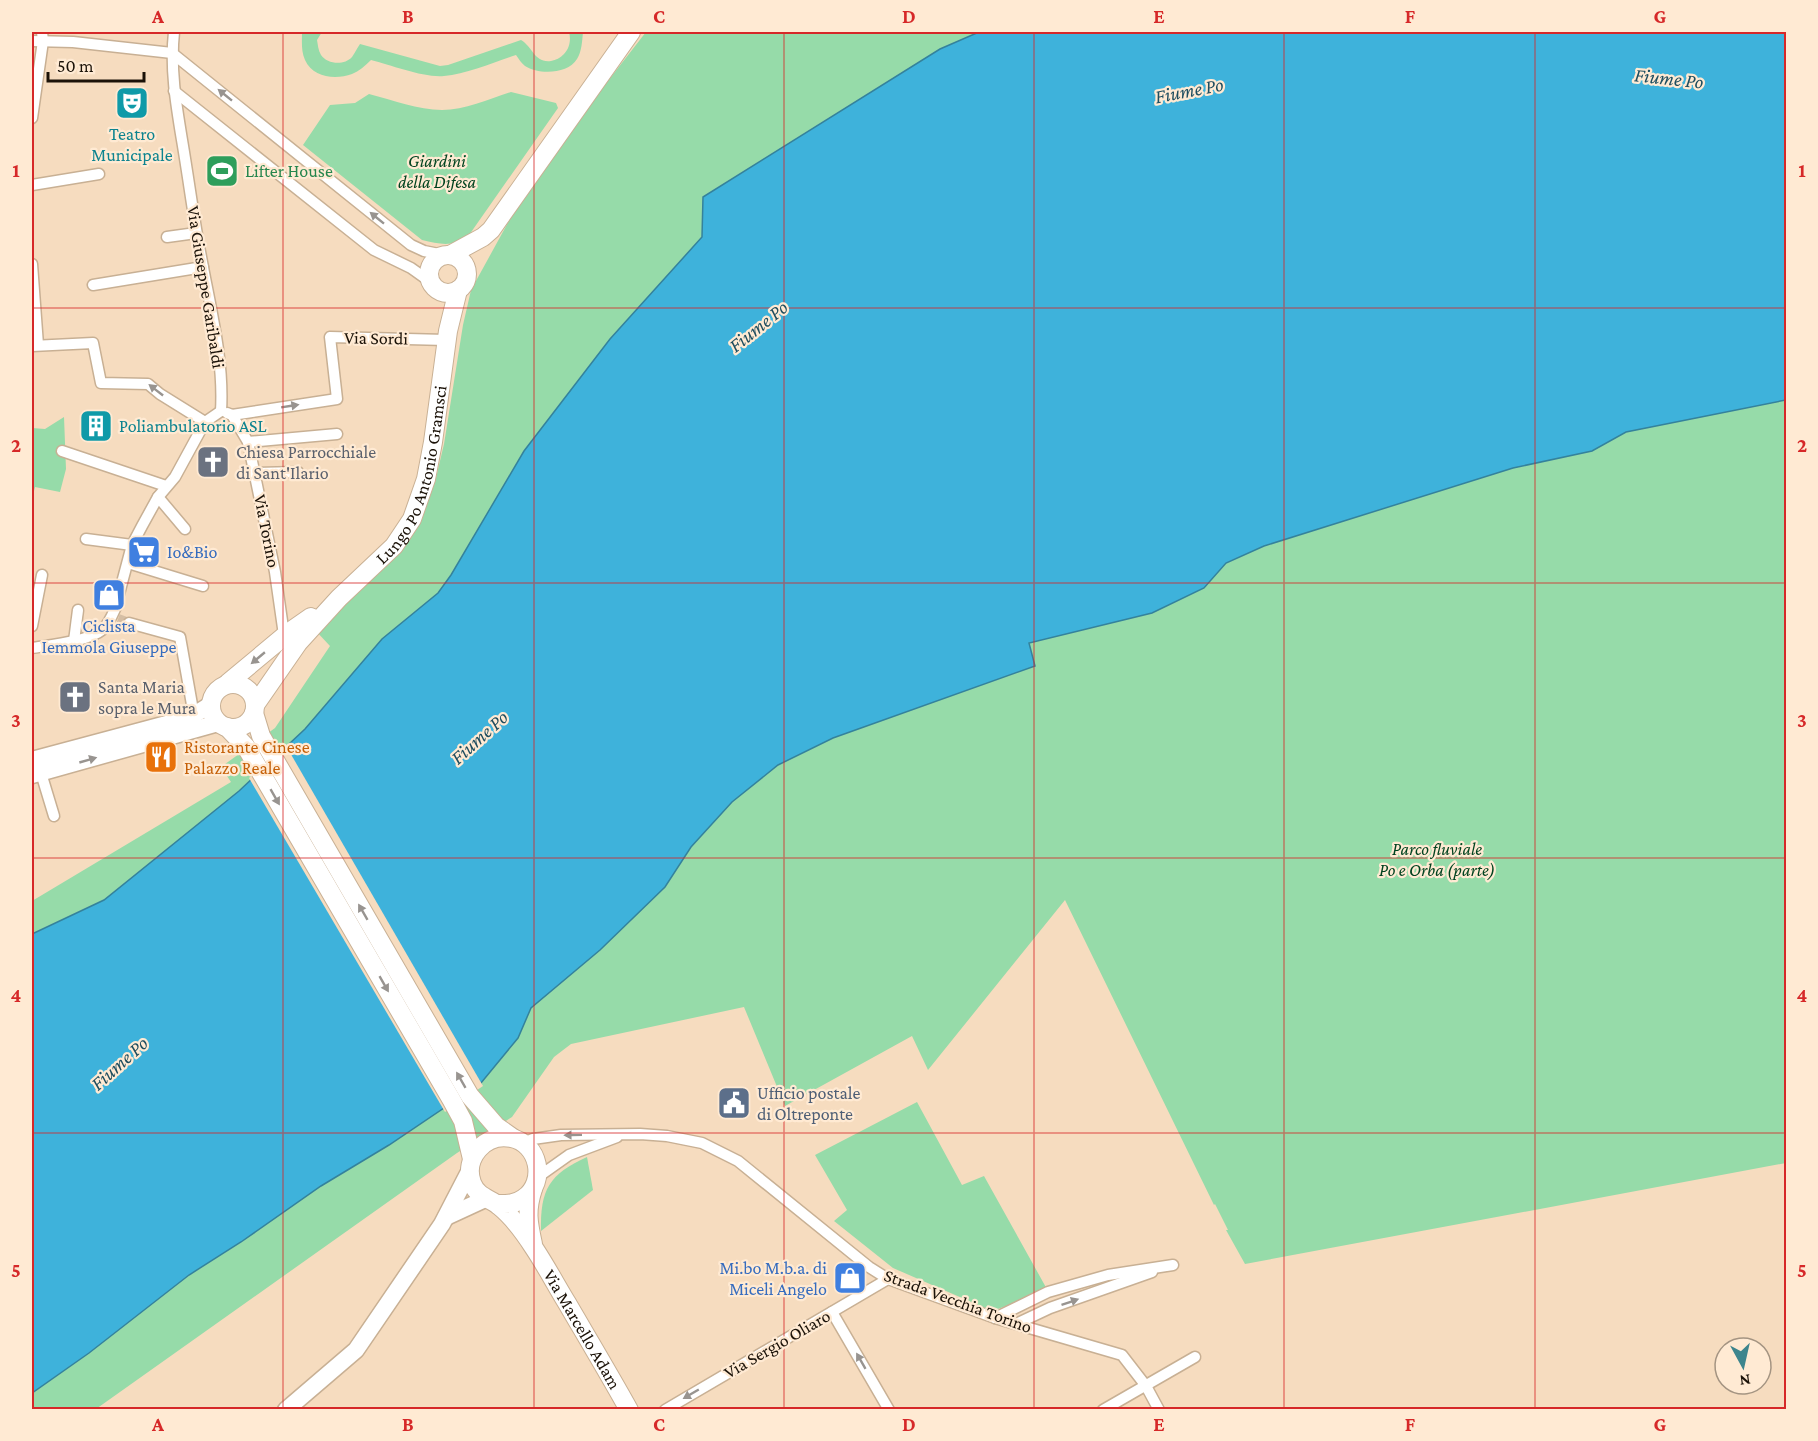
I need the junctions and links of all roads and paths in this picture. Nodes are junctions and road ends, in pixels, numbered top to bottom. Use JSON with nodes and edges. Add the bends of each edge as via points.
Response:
{"nodes":[{"id":1,"x":174,"y":32,"type":"edge"},
{"id":2,"x":632,"y":32,"type":"edge"},
{"id":3,"x":73,"y":37,"type":"edge"},
{"id":4,"x":39,"y":38,"type":"edge"},
{"id":5,"x":172,"y":53,"type":"junction"},
{"id":6,"x":34,"y":85,"type":"edge"},
{"id":7,"x":174,"y":91,"type":"junction"},
{"id":8,"x":32,"y":118,"type":"edge"},
{"id":9,"x":99,"y":174,"type":"dead end"},
{"id":10,"x":32,"y":185,"type":"edge"},
{"id":11,"x":196,"y":233,"type":"junction"},
{"id":12,"x":167,"y":237,"type":"dead end"},
{"id":13,"x":483,"y":237,"type":"junction"},
{"id":14,"x":447,"y":255,"type":"junction"},
{"id":15,"x":32,"y":264,"type":"edge"},
{"id":16,"x":203,"y":267,"type":"junction"},
{"id":17,"x":466,"y":270,"type":"junction"},
{"id":18,"x":93,"y":285,"type":"dead end"},
{"id":19,"x":434,"y":285,"type":"junction"},
{"id":20,"x":458,"y":290,"type":"junction"},
{"id":21,"x":447,"y":335,"type":"junction"},
{"id":22,"x":35,"y":345,"type":"edge"},
{"id":23,"x":227,"y":413,"type":"junction"},
{"id":24,"x":205,"y":422,"type":"junction"},
{"id":25,"x":337,"y":434,"type":"dead end"},
{"id":26,"x":248,"y":442,"type":"junction"},
{"id":27,"x":62,"y":451,"type":"dead end"},
{"id":28,"x":298,"y":472,"type":"dead end"},
{"id":29,"x":256,"y":473,"type":"junction"},
{"id":30,"x":166,"y":486,"type":"junction"},
{"id":31,"x":158,"y":497,"type":"junction"},
{"id":32,"x":186,"y":529,"type":"dead end"},
{"id":33,"x":86,"y":539,"type":"dead end"},
{"id":34,"x":132,"y":545,"type":"junction"},
{"id":35,"x":128,"y":563,"type":"junction"},
{"id":36,"x":42,"y":575,"type":"dead end"},
{"id":37,"x":203,"y":586,"type":"dead end"},
{"id":38,"x":339,"y":598,"type":"junction"},
{"id":39,"x":78,"y":610,"type":"dead end"},
{"id":40,"x":129,"y":623,"type":"tunnel mouth"},
{"id":41,"x":32,"y":626,"type":"edge"},
{"id":42,"x":283,"y":628,"type":"dead end"},
{"id":43,"x":74,"y":641,"type":"junction"},
{"id":44,"x":32,"y":648,"type":"edge"},
{"id":45,"x":228,"y":683,"type":"junction"},
{"id":46,"x":210,"y":705,"type":"junction"},
{"id":47,"x":254,"y":709,"type":"junction"},
{"id":48,"x":195,"y":716,"type":"junction"},
{"id":49,"x":223,"y":725,"type":"junction"},
{"id":50,"x":35,"y":769,"type":"edge"},
{"id":51,"x":54,"y":816,"type":"dead end"},
{"id":52,"x":624,"y":1135,"type":"junction"},
{"id":53,"x":518,"y":1140,"type":"junction"},
{"id":54,"x":470,"y":1157,"type":"junction"},
{"id":55,"x":535,"y":1183,"type":"junction"},
{"id":56,"x":492,"y":1202,"type":"junction"},
{"id":57,"x":446,"y":1216,"type":"junction"},
{"id":58,"x":534,"y":1248,"type":"junction"},
{"id":59,"x":1173,"y":1265,"type":"dead end"},
{"id":60,"x":1161,"y":1268,"type":"junction"},
{"id":61,"x":888,"y":1279,"type":"junction"},
{"id":62,"x":832,"y":1312,"type":"junction"},
{"id":63,"x":995,"y":1318,"type":"junction"},
{"id":64,"x":1016,"y":1324,"type":"junction"},
{"id":65,"x":1195,"y":1357,"type":"dead end"},
{"id":66,"x":1146,"y":1386,"type":"junction"},
{"id":67,"x":286,"y":1410,"type":"edge"},
{"id":68,"x":629,"y":1410,"type":"edge"},
{"id":69,"x":665,"y":1410,"type":"edge"},
{"id":70,"x":889,"y":1410,"type":"edge"},
{"id":71,"x":1103,"y":1410,"type":"edge"},
{"id":72,"x":1158,"y":1410,"type":"edge"}],
"edges":[{"from":1,"to":5,"type":"street","name":"Via Giuseppe Garibaldi"},
{"from":2,"to":13,"type":"main road"},
{"from":3,"to":4,"type":"street"},
{"from":3,"to":5,"type":"street"},
{"from":4,"to":6,"type":"street"},
{"from":5,"to":7,"type":"street","name":"Via Giuseppe Garibaldi"},
{"from":14,"to":5,"type":"street","one_way":true,"via":[[411,244]]},
{"from":6,"to":8,"type":"street"},
{"from":7,"to":11,"type":"street","name":"Via Giuseppe Garibaldi"},
{"from":7,"to":19,"type":"street","via":[[374,250],[411,268]]},
{"from":9,"to":10,"type":"street"},
{"from":11,"to":12,"type":"street"},
{"from":11,"to":16,"type":"street","name":"Via Giuseppe Garibaldi"},
{"from":13,"to":14,"type":"main road"},
{"from":13,"to":17,"type":"main road"},
{"from":14,"to":17,"type":"main road","via":[[461,260]]},
{"from":14,"to":19,"type":"main road","via":[[431,266]]},
{"from":15,"to":22,"type":"street"},
{"from":16,"to":18,"type":"street"},
{"from":16,"to":23,"type":"street","name":"Via Giuseppe Garibaldi"},
{"from":17,"to":20,"type":"main road","via":[[465,281]]},
{"from":19,"to":20,"type":"main road","via":[[446,292]]},
{"from":19,"to":21,"type":"main road","name":"Lungo Po Antonio Gramsci"},
{"from":20,"to":21,"type":"main road","name":"Lungo Po Antonio Gramsci"},
{"from":23,"to":21,"type":"street","name":"Via Sordi","one_way":true,"via":[[337,399],[330,337]]},
{"from":21,"to":38,"type":"main road","name":"Lungo Po Antonio Gramsci","via":[[432,451],[412,519],[394,546]]},
{"from":24,"to":22,"type":"street","one_way":true,"via":[[148,384],[101,383],[93,342]]},
{"from":23,"to":24,"type":"street"},
{"from":23,"to":26,"type":"street","name":"Via Torino"},
{"from":24,"to":30,"type":"street","via":[[175,477]]},
{"from":25,"to":26,"type":"street"},
{"from":26,"to":29,"type":"street","name":"Via Torino"},
{"from":27,"to":30,"type":"street"},
{"from":28,"to":29,"type":"street"},
{"from":29,"to":42,"type":"street","name":"Via Torino"},
{"from":30,"to":31,"type":"street"},
{"from":31,"to":32,"type":"street"},
{"from":31,"to":34,"type":"street"},
{"from":33,"to":34,"type":"street"},
{"from":34,"to":35,"type":"street"},
{"from":35,"to":37,"type":"street"},
{"from":35,"to":43,"type":"street","via":[[115,618],[102,630]]},
{"from":36,"to":41,"type":"street"},
{"from":38,"to":45,"type":"main road","name":"Lungo Po Antonio Gramsci","one_way":true,"via":[[288,633]]},
{"from":38,"to":47,"type":"main road","name":"Lungo Po Antonio Gramsci","via":[[298,643]]},
{"from":39,"to":43,"type":"street"},
{"from":40,"to":48,"type":"street","via":[[180,638]]},
{"from":43,"to":44,"type":"street"},
{"from":45,"to":46,"type":"main road","via":[[215,691]]},
{"from":45,"to":47,"type":"main road","via":[[249,690],[254,697]]},
{"from":46,"to":48,"type":"main road"},
{"from":46,"to":49,"type":"main road"},
{"from":47,"to":49,"type":"main road","via":[[251,719],[240,727]]},
{"from":53,"to":47,"type":"main road","one_way":true,"via":[[496,1126],[470,1096],[261,736]]},
{"from":48,"to":50,"type":"main road"},
{"from":50,"to":49,"type":"main road","one_way":true},
{"from":49,"to":54,"type":"main road","one_way":true,"via":[[246,747],[451,1099],[463,1121]]},
{"from":50,"to":51,"type":"street"},
{"from":52,"to":53,"type":"street","name":"Strada Vecchia Torino","one_way":true},
{"from":52,"to":55,"type":"street","via":[[569,1155]]},
{"from":52,"to":61,"type":"street","name":"Strada Vecchia Torino","via":[[666,1136],[702,1143],[728,1155]]},
{"from":53,"to":54,"type":"main road","via":[[489,1140]]},
{"from":53,"to":55,"type":"main road","via":[[535,1156]]},
{"from":54,"to":56,"type":"main road","via":[[472,1182]]},
{"from":54,"to":57,"type":"main road"},
{"from":55,"to":56,"type":"main road","via":[[525,1198],[512,1204]]},
{"from":55,"to":58,"type":"main road","name":"Via Marcello Adam","via":[[528,1203]]},
{"from":56,"to":57,"type":"main road"},
{"from":56,"to":58,"type":"main road","name":"Via Marcello Adam"},
{"from":57,"to":67,"type":"main road","via":[[356,1350]]},
{"from":58,"to":68,"type":"main road","name":"Via Marcello Adam"},
{"from":59,"to":60,"type":"street"},
{"from":60,"to":63,"type":"street","via":[[1108,1275],[1048,1292]]},
{"from":64,"to":60,"type":"street","one_way":true},
{"from":61,"to":62,"type":"street","name":"Via Sergio Oliaro"},
{"from":61,"to":63,"type":"street","name":"Strada Vecchia Torino"},
{"from":62,"to":69,"type":"street","name":"Via Sergio Oliaro","one_way":true},
{"from":70,"to":62,"type":"street","one_way":true},
{"from":63,"to":64,"type":"street","name":"Strada Vecchia Torino"},
{"from":64,"to":66,"type":"street","name":"Strada Vecchia Torino","via":[[1122,1355]]},
{"from":65,"to":66,"type":"street"},
{"from":66,"to":71,"type":"street"},
{"from":66,"to":72,"type":"street","name":"Strada Vecchia Torino"}]}
